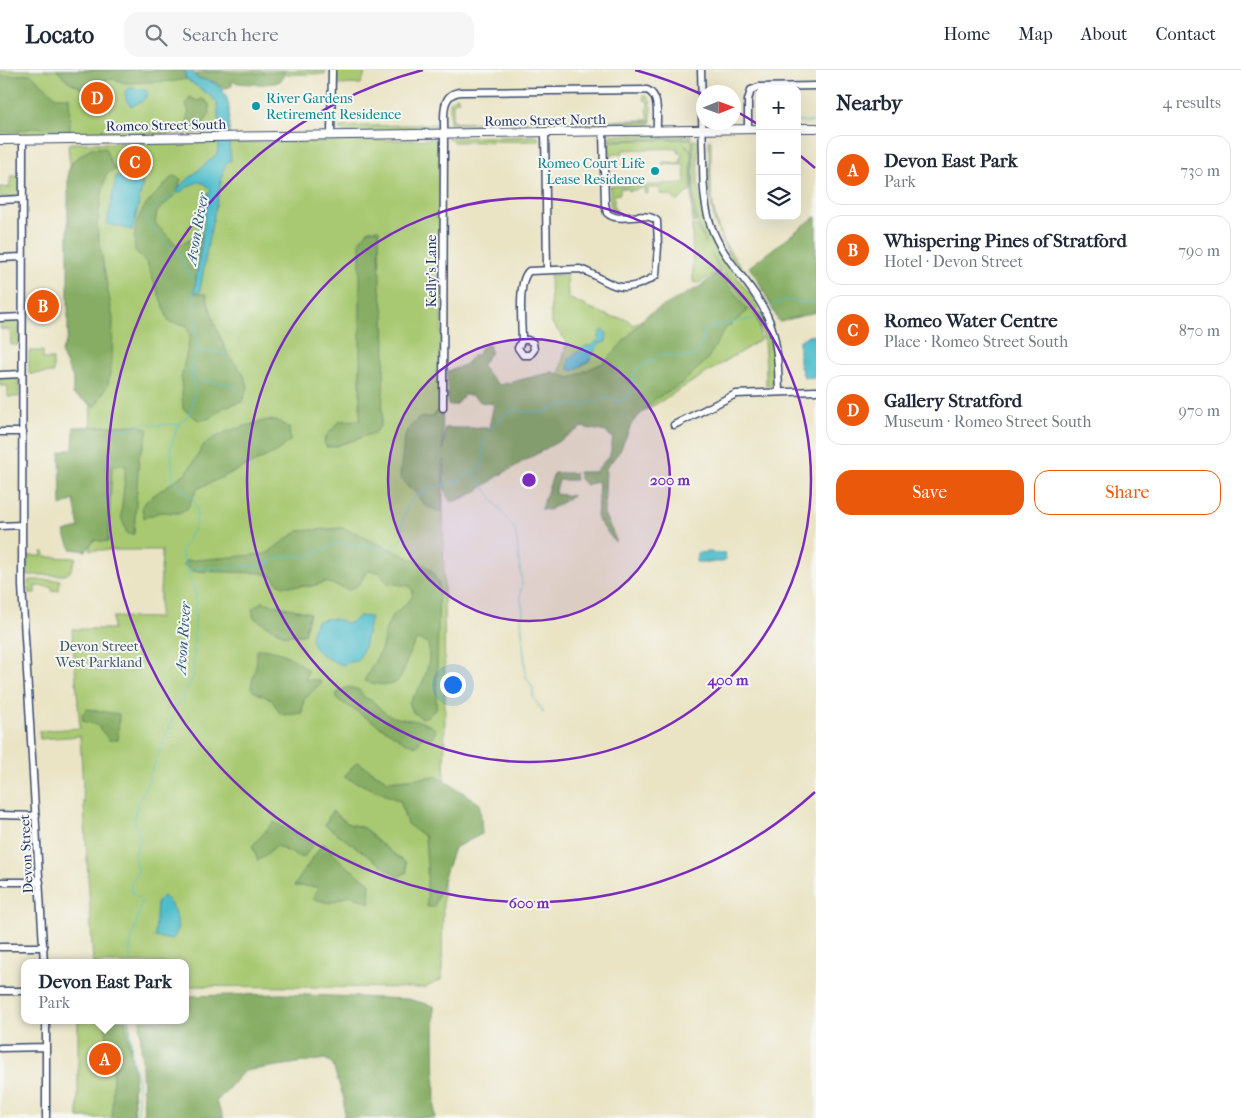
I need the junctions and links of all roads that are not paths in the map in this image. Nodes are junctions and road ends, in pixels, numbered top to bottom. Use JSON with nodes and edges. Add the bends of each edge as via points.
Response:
{"nodes":[{"id":1,"x":332,"y":70,"type":"edge"},
{"id":2,"x":701,"y":70,"type":"edge"},
{"id":3,"x":816,"y":86,"type":"edge"},
{"id":4,"x":801,"y":128,"type":"edge"},
{"id":5,"x":816,"y":128,"type":"edge"},
{"id":6,"x":748,"y":129,"type":"junction"},
{"id":7,"x":756,"y":129,"type":"edge"},
{"id":8,"x":657,"y":131,"type":"junction"},
{"id":9,"x":702,"y":131,"type":"junction"},
{"id":10,"x":545,"y":132,"type":"junction"},
{"id":11,"x":603,"y":132,"type":"junction"},
{"id":12,"x":444,"y":134,"type":"junction"},
{"id":13,"x":332,"y":135,"type":"junction"},
{"id":14,"x":0,"y":140,"type":"edge"},
{"id":15,"x":23,"y":140,"type":"junction"},
{"id":16,"x":22,"y":199,"type":"junction"},
{"id":17,"x":0,"y":200,"type":"edge"},
{"id":18,"x":22,"y":257,"type":"junction"},
{"id":19,"x":0,"y":258,"type":"edge"},
{"id":20,"x":547,"y":269,"type":"junction"},
{"id":21,"x":22,"y":317,"type":"junction"},
{"id":22,"x":0,"y":318,"type":"edge"},
{"id":23,"x":522,"y":340,"type":"dead end"},
{"id":24,"x":22,"y":374,"type":"junction"},
{"id":25,"x":0,"y":375,"type":"edge"},
{"id":26,"x":780,"y":391,"type":"junction"},
{"id":27,"x":816,"y":391,"type":"edge"},
{"id":28,"x":443,"y":408,"type":"dead end"},
{"id":29,"x":674,"y":425,"type":"dead end"},
{"id":30,"x":0,"y":432,"type":"edge"},
{"id":31,"x":23,"y":432,"type":"junction"},
{"id":32,"x":22,"y":525,"type":"junction"},
{"id":33,"x":0,"y":526,"type":"edge"},
{"id":34,"x":0,"y":816,"type":"edge"},
{"id":35,"x":36,"y":816,"type":"junction"},
{"id":36,"x":0,"y":882,"type":"edge"},
{"id":37,"x":40,"y":882,"type":"junction"},
{"id":38,"x":0,"y":947,"type":"edge"},
{"id":39,"x":44,"y":947,"type":"junction"},
{"id":40,"x":44,"y":959,"type":"edge"},
{"id":41,"x":0,"y":991,"type":"edge"},
{"id":42,"x":21,"y":991,"type":"edge"},
{"id":43,"x":46,"y":1024,"type":"edge"},
{"id":44,"x":46,"y":1047,"type":"junction"},
{"id":45,"x":0,"y":1048,"type":"edge"},
{"id":46,"x":46,"y":1118,"type":"edge"}],
"edges":[{"from":1,"to":13,"type":"street"},
{"from":2,"to":9,"type":"street"},
{"from":3,"to":6,"type":"street","via":[[751,90]]},
{"from":4,"to":5,"type":"main road"},
{"from":6,"to":7,"type":"main road","name":"Romeo Street North"},
{"from":6,"to":9,"type":"main road","name":"Romeo Street North"},
{"from":8,"to":9,"type":"main road","name":"Romeo Street North"},
{"from":8,"to":11,"type":"main road","name":"Romeo Street North"},
{"from":8,"to":12,"type":"street","name":"Kelly's Lane","via":[[656,97],[647,90],[454,92],[445,101]]},
{"from":9,"to":26,"type":"street","via":[[704,196],[709,217],[723,252],[768,319],[776,351]]},
{"from":10,"to":11,"type":"main road","name":"Romeo Street North"},
{"from":10,"to":12,"type":"main road","name":"Romeo Street North"},
{"from":10,"to":20,"type":"street"},
{"from":11,"to":20,"type":"street","via":[[607,213],[614,217],[651,217],[657,221],[656,275],[635,286],[623,288],[580,269]]},
{"from":12,"to":13,"type":"main road","name":"Romeo Street North"},
{"from":12,"to":28,"type":"street","name":"Kelly's Lane"},
{"from":13,"to":15,"type":"main road","name":"Romeo Street South"},
{"from":14,"to":15,"type":"main road","name":"Romeo Street South"},
{"from":15,"to":16,"type":"street"},
{"from":16,"to":17,"type":"street"},
{"from":16,"to":18,"type":"street"},
{"from":18,"to":19,"type":"street"},
{"from":18,"to":21,"type":"street"},
{"from":20,"to":23,"type":"street","via":[[529,271],[523,279]]},
{"from":21,"to":22,"type":"street"},
{"from":21,"to":24,"type":"street"},
{"from":24,"to":25,"type":"street"},
{"from":24,"to":31,"type":"street"},
{"from":26,"to":27,"type":"street"},
{"from":26,"to":29,"type":"street","via":[[736,394]]},
{"from":30,"to":31,"type":"street"},
{"from":31,"to":32,"type":"street"},
{"from":32,"to":33,"type":"street"},
{"from":32,"to":35,"type":"street","name":"Devon Street","via":[[22,586]]},
{"from":34,"to":35,"type":"street"},
{"from":35,"to":37,"type":"street","name":"Devon Street"},
{"from":36,"to":37,"type":"street"},
{"from":37,"to":39,"type":"street","name":"Devon Street"},
{"from":38,"to":39,"type":"street"},
{"from":39,"to":40,"type":"street","name":"Devon Street"},
{"from":41,"to":42,"type":"street"},
{"from":43,"to":44,"type":"street"},
{"from":44,"to":45,"type":"street"},
{"from":44,"to":46,"type":"street"}]}
